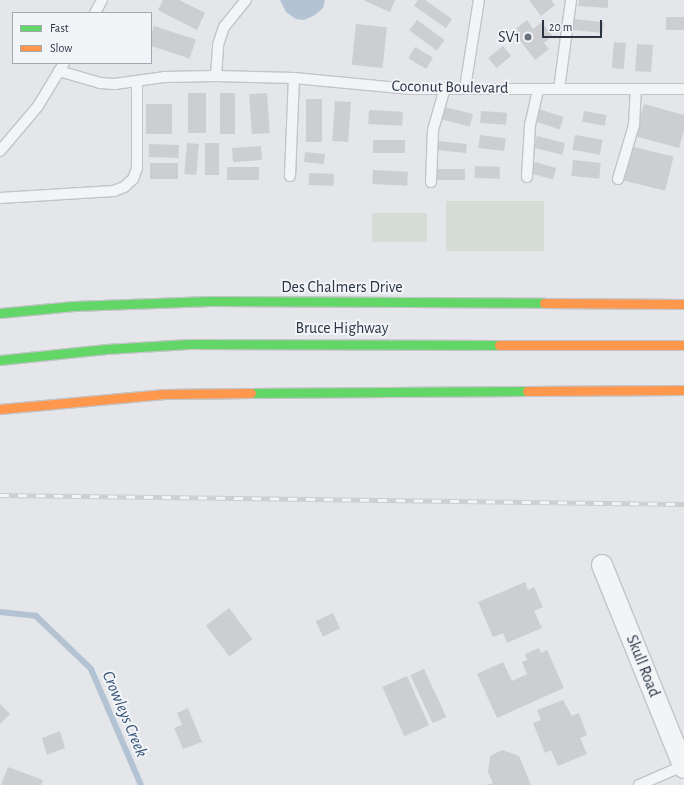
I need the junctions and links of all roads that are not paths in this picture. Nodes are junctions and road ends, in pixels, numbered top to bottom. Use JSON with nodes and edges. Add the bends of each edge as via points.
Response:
{"nodes":[{"id":1,"x":102,"y":0,"type":"edge"},
{"id":2,"x":246,"y":0,"type":"edge"},
{"id":3,"x":479,"y":0,"type":"edge"},
{"id":4,"x":571,"y":0,"type":"edge"},
{"id":5,"x":96,"y":12,"type":"edge"},
{"id":6,"x":61,"y":67,"type":"edge"},
{"id":7,"x":216,"y":76,"type":"junction"},
{"id":8,"x":294,"y":78,"type":"junction"},
{"id":9,"x":137,"y":82,"type":"junction"},
{"id":10,"x":445,"y":88,"type":"junction"},
{"id":11,"x":465,"y":88,"type":"junction"},
{"id":12,"x":538,"y":89,"type":"junction"},
{"id":13,"x":559,"y":89,"type":"junction"},
{"id":14,"x":636,"y":89,"type":"junction"},
{"id":15,"x":684,"y":89,"type":"edge"},
{"id":16,"x":0,"y":151,"type":"edge"},
{"id":17,"x":290,"y":176,"type":"dead end"},
{"id":18,"x":527,"y":177,"type":"dead end"},
{"id":19,"x":618,"y":179,"type":"dead end"},
{"id":20,"x":432,"y":182,"type":"dead end"},
{"id":21,"x":0,"y":198,"type":"edge"},
{"id":22,"x":684,"y":304,"type":"edge"},
{"id":23,"x":0,"y":313,"type":"edge"},
{"id":24,"x":684,"y":345,"type":"edge"},
{"id":25,"x":0,"y":360,"type":"edge"},
{"id":26,"x":684,"y":390,"type":"edge"},
{"id":27,"x":0,"y":409,"type":"edge"},
{"id":28,"x":602,"y":565,"type":"dead end"},
{"id":29,"x":684,"y":767,"type":"edge"},
{"id":30,"x":639,"y":785,"type":"edge"}],
"edges":[{"from":1,"to":5,"type":"lane"},
{"from":2,"to":7,"type":"lane","via":[[222,33],[218,45]]},
{"from":3,"to":11,"type":"lane"},
{"from":4,"to":13,"type":"lane"},
{"from":6,"to":9,"type":"lane","name":"Coconut Boulevard","via":[[100,83]]},
{"from":6,"to":16,"type":"lane","via":[[38,106]]},
{"from":7,"to":8,"type":"lane","name":"Coconut Boulevard"},
{"from":7,"to":9,"type":"lane","name":"Coconut Boulevard","via":[[164,77]]},
{"from":8,"to":10,"type":"lane","name":"Coconut Boulevard","via":[[411,89]]},
{"from":8,"to":17,"type":"lane"},
{"from":9,"to":21,"type":"lane","via":[[137,168],[132,179],[124,187],[103,192]]},
{"from":10,"to":11,"type":"lane","name":"Coconut Boulevard"},
{"from":10,"to":20,"type":"lane","via":[[433,130]]},
{"from":11,"to":12,"type":"lane","name":"Coconut Boulevard"},
{"from":12,"to":13,"type":"lane","name":"Coconut Boulevard"},
{"from":12,"to":18,"type":"lane","via":[[530,125]]},
{"from":13,"to":14,"type":"lane","name":"Coconut Boulevard"},
{"from":14,"to":15,"type":"lane","name":"Coconut Boulevard"},
{"from":14,"to":19,"type":"lane","via":[[634,124]]},
{"from":22,"to":23,"type":"main road","name":"Des Chalmers Drive","via":[[210,300],[74,306]]},
{"from":24,"to":25,"type":"main road","name":"Bruce Highway","via":[[196,344],[106,349]]},
{"from":26,"to":27,"type":"main road","via":[[164,394]]},
{"from":28,"to":29,"type":"street","name":"Skull Road"},
{"from":29,"to":30,"type":"lane"}]}
